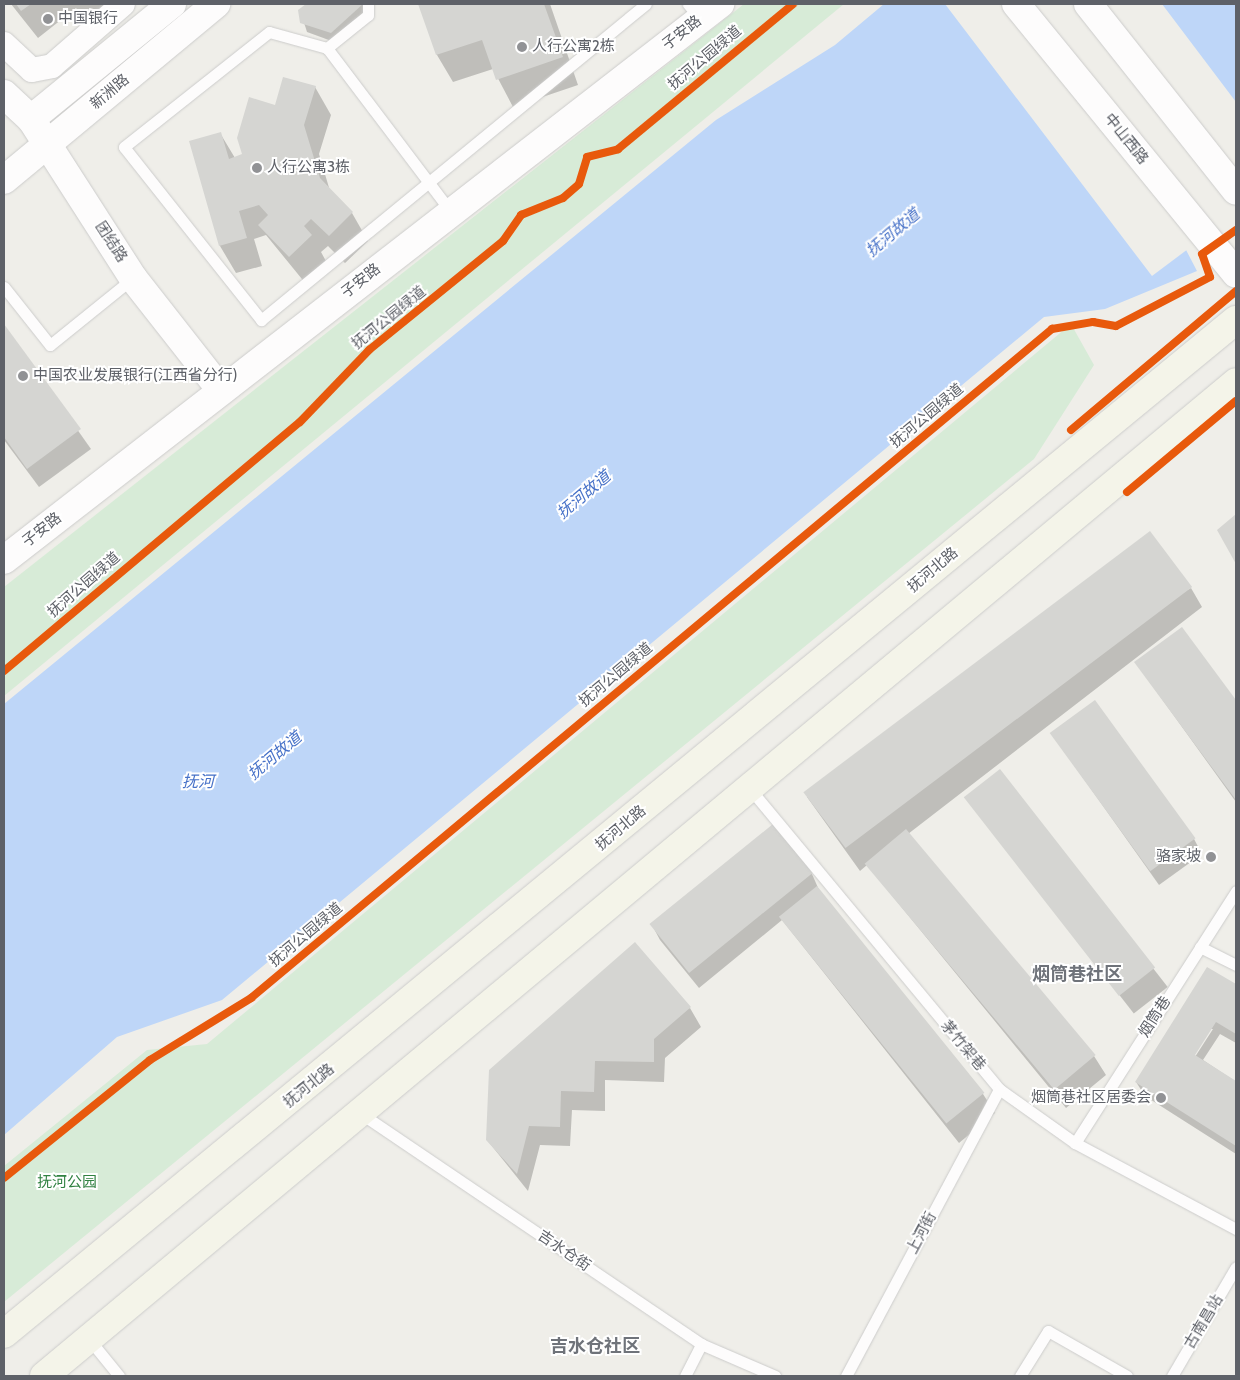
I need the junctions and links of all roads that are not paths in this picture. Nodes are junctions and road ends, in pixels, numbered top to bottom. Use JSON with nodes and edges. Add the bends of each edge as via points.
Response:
{"nodes":[{"id":1,"x":123,"y":4,"type":"edge"},
{"id":2,"x":172,"y":4,"type":"edge"},
{"id":3,"x":216,"y":4,"type":"edge"},
{"id":4,"x":368,"y":4,"type":"edge"},
{"id":5,"x":646,"y":4,"type":"edge"},
{"id":6,"x":1016,"y":4,"type":"edge"},
{"id":7,"x":1088,"y":4,"type":"edge"},
{"id":8,"x":702,"y":9,"type":"edge"},
{"id":9,"x":4,"y":44,"type":"edge"},
{"id":10,"x":327,"y":48,"type":"junction"},
{"id":11,"x":4,"y":94,"type":"edge"},
{"id":12,"x":31,"y":119,"type":"junction"},
{"id":13,"x":48,"y":144,"type":"junction"},
{"id":14,"x":4,"y":180,"type":"edge"},
{"id":15,"x":429,"y":183,"type":"junction"},
{"id":16,"x":1236,"y":191,"type":"edge"},
{"id":17,"x":450,"y":212,"type":"junction"},
{"id":18,"x":1229,"y":266,"type":"edge"},
{"id":19,"x":133,"y":278,"type":"junction"},
{"id":20,"x":4,"y":287,"type":"edge"},
{"id":21,"x":1236,"y":320,"type":"edge"},
{"id":22,"x":1236,"y":382,"type":"edge"},
{"id":23,"x":220,"y":389,"type":"junction"},
{"id":24,"x":4,"y":560,"type":"edge"},
{"id":25,"x":751,"y":790,"type":"junction"},
{"id":26,"x":1236,"y":891,"type":"edge"},
{"id":27,"x":1200,"y":947,"type":"junction"},
{"id":28,"x":1236,"y":965,"type":"edge"},
{"id":29,"x":999,"y":1089,"type":"junction"},
{"id":30,"x":360,"y":1113,"type":"junction"},
{"id":31,"x":1075,"y":1143,"type":"junction"},
{"id":32,"x":1236,"y":1229,"type":"edge"},
{"id":33,"x":1236,"y":1267,"type":"edge"},
{"id":34,"x":4,"y":1334,"type":"edge"},
{"id":35,"x":89,"y":1339,"type":"junction"},
{"id":36,"x":701,"y":1344,"type":"junction"},
{"id":37,"x":44,"y":1376,"type":"edge"},
{"id":38,"x":119,"y":1376,"type":"edge"},
{"id":39,"x":685,"y":1376,"type":"edge"},
{"id":40,"x":775,"y":1376,"type":"edge"},
{"id":41,"x":846,"y":1376,"type":"edge"},
{"id":42,"x":1020,"y":1376,"type":"edge"},
{"id":43,"x":1127,"y":1376,"type":"edge"},
{"id":44,"x":1172,"y":1376,"type":"edge"}],
"edges":[{"from":1,"to":9,"type":"street","via":[[52,66],[32,70]]},
{"from":2,"to":12,"type":"street","name":"新洲路"},
{"from":3,"to":13,"type":"street","name":"新洲路"},
{"from":4,"to":10,"type":"lane","via":[[368,15]]},
{"from":5,"to":15,"type":"lane"},
{"from":6,"to":18,"type":"street","name":"中山西路"},
{"from":7,"to":16,"type":"street"},
{"from":8,"to":17,"type":"street","name":"子安路"},
{"from":10,"to":15,"type":"lane"},
{"from":10,"to":15,"type":"lane","via":[[269,32],[124,147],[261,320]]},
{"from":11,"to":12,"type":"street","name":"团结路"},
{"from":12,"to":13,"type":"street","name":"团结路"},
{"from":13,"to":14,"type":"street","name":"新洲路"},
{"from":13,"to":19,"type":"street","name":"团结路"},
{"from":15,"to":17,"type":"lane"},
{"from":17,"to":23,"type":"street","name":"子安路"},
{"from":19,"to":20,"type":"lane","via":[[50,345]]},
{"from":19,"to":23,"type":"street","name":"团结路"},
{"from":21,"to":34,"type":"main road","name":"抚河北路"},
{"from":22,"to":25,"type":"main road"},
{"from":23,"to":24,"type":"street","name":"子安路"},
{"from":25,"to":29,"type":"lane","name":"茅竹架巷"},
{"from":25,"to":30,"type":"main road"},
{"from":26,"to":27,"type":"lane","name":"烟筒巷"},
{"from":27,"to":28,"type":"lane"},
{"from":27,"to":31,"type":"lane","name":"烟筒巷"},
{"from":29,"to":31,"type":"lane","name":"茅竹架巷"},
{"from":29,"to":41,"type":"lane","name":"上河街"},
{"from":30,"to":35,"type":"main road"},
{"from":30,"to":36,"type":"lane","name":"吉水仓街"},
{"from":31,"to":32,"type":"lane","name":"茅竹架巷"},
{"from":33,"to":44,"type":"lane","name":"古南昌站"},
{"from":35,"to":37,"type":"main road"},
{"from":35,"to":38,"type":"lane"},
{"from":36,"to":39,"type":"lane"},
{"from":36,"to":40,"type":"lane","name":"吉水仓街"},
{"from":42,"to":43,"type":"lane","via":[[1048,1331]]}]}
